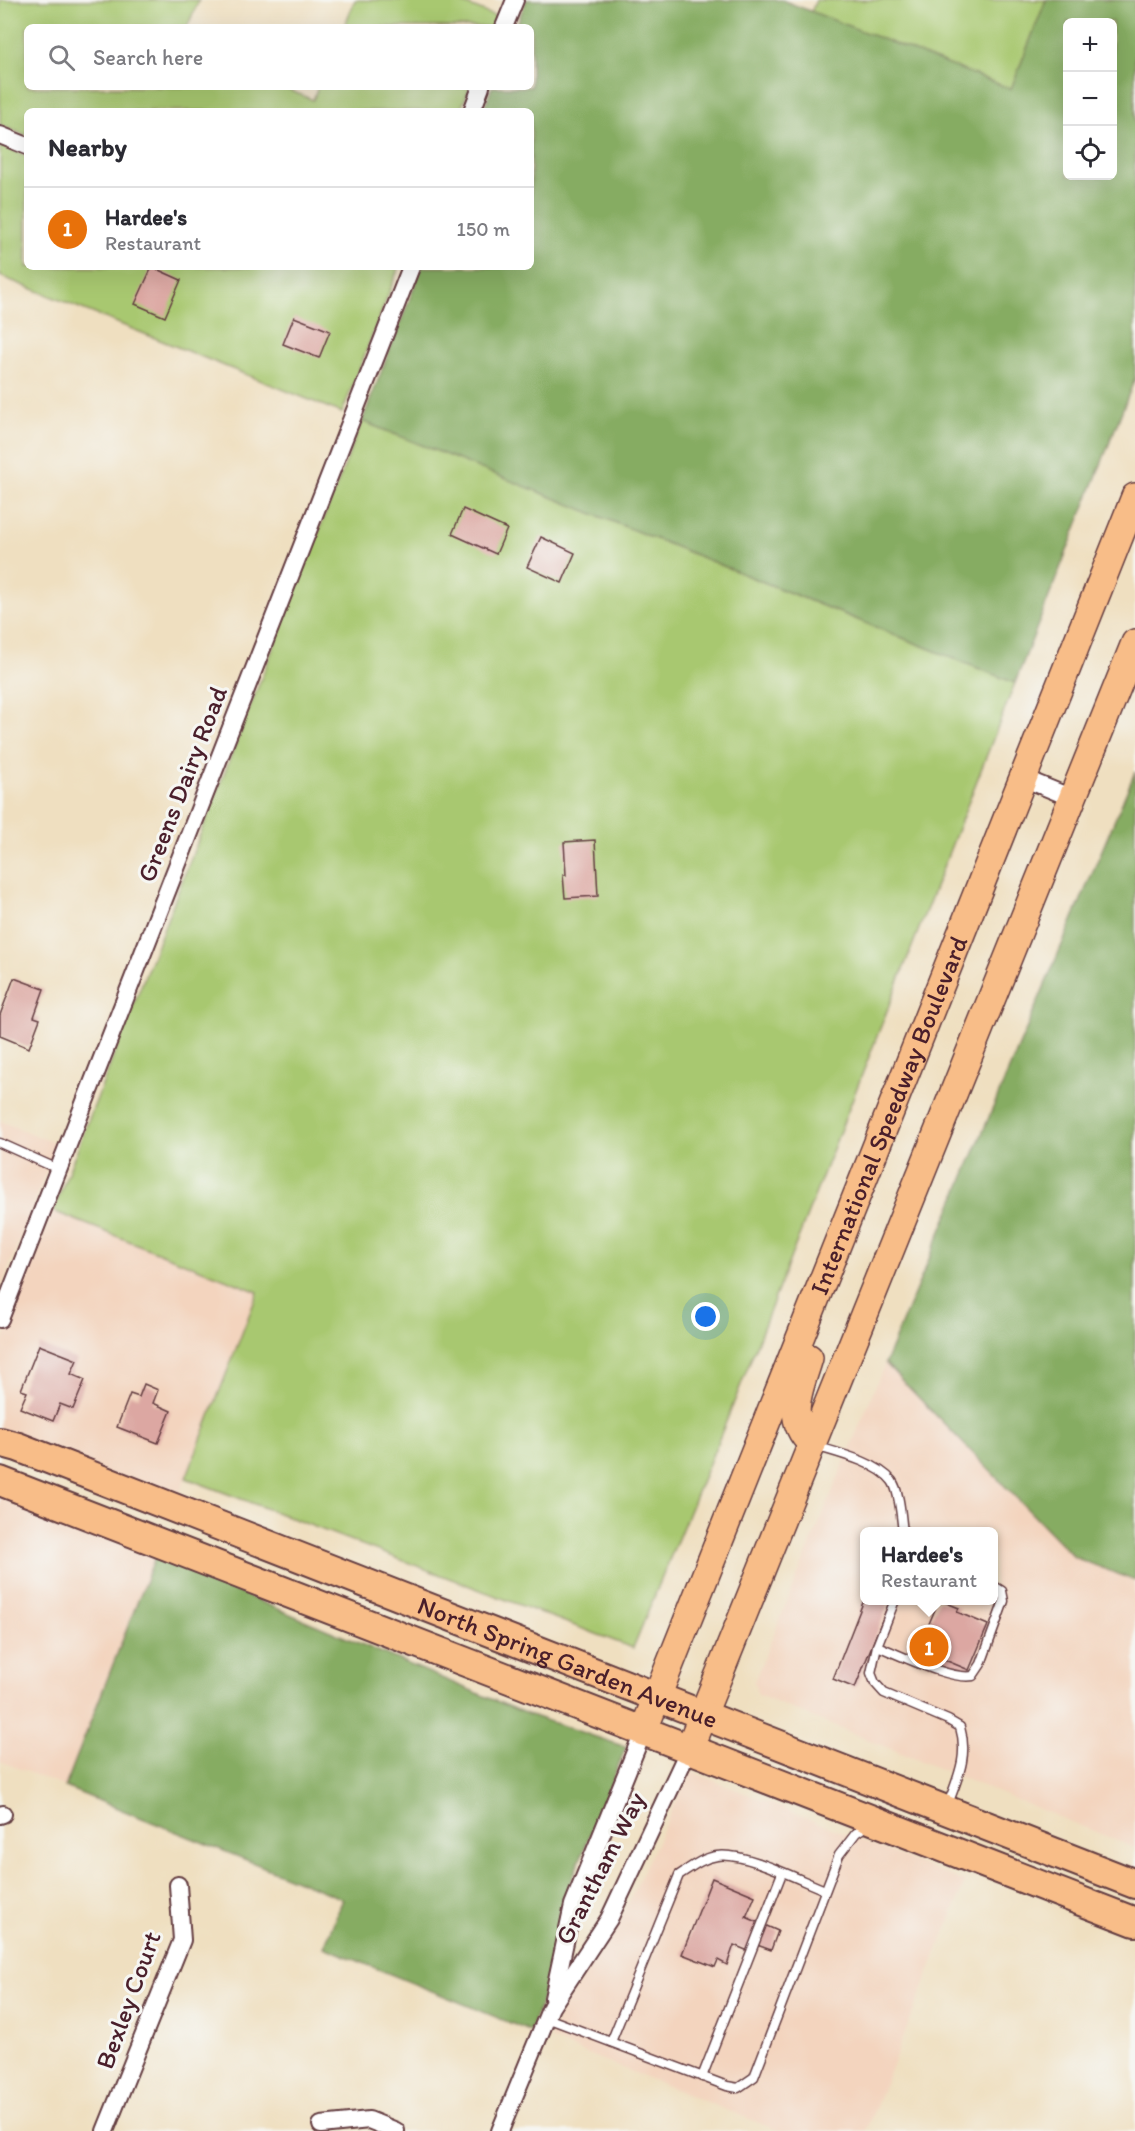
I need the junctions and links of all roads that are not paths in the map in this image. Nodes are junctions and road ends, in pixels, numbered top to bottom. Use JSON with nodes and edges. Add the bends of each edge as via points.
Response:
{"nodes":[{"id":1,"x":515,"y":0,"type":"edge"},
{"id":2,"x":505,"y":24,"type":"edge"},
{"id":3,"x":480,"y":90,"type":"edge"},
{"id":4,"x":472,"y":108,"type":"edge"},
{"id":5,"x":0,"y":135,"type":"edge"},
{"id":6,"x":24,"y":145,"type":"edge"},
{"id":7,"x":410,"y":270,"type":"edge"},
{"id":8,"x":1135,"y":497,"type":"edge"},
{"id":9,"x":1135,"y":643,"type":"edge"},
{"id":10,"x":1023,"y":778,"type":"junction"},
{"id":11,"x":1072,"y":798,"type":"junction"},
{"id":12,"x":0,"y":1143,"type":"edge"},
{"id":13,"x":58,"y":1169,"type":"junction"},
{"id":14,"x":866,"y":1173,"type":"junction"},
{"id":15,"x":0,"y":1319,"type":"edge"},
{"id":16,"x":812,"y":1444,"type":"junction"},
{"id":17,"x":6,"y":1446,"type":"edge"},
{"id":18,"x":0,"y":1481,"type":"edge"},
{"id":19,"x":902,"y":1527,"type":"edge"},
{"id":20,"x":998,"y":1589,"type":"edge"},
{"id":21,"x":893,"y":1605,"type":"edge"},
{"id":22,"x":877,"y":1646,"type":"junction"},
{"id":23,"x":657,"y":1698,"type":"junction"},
{"id":24,"x":702,"y":1715,"type":"junction"},
{"id":25,"x":643,"y":1732,"type":"junction"},
{"id":26,"x":689,"y":1749,"type":"junction"},
{"id":27,"x":946,"y":1810,"type":"junction"},
{"id":28,"x":873,"y":1821,"type":"junction"},
{"id":29,"x":782,"y":1873,"type":"junction"},
{"id":30,"x":1135,"y":1884,"type":"edge"},
{"id":31,"x":178,"y":1885,"type":"dead end"},
{"id":32,"x":825,"y":1890,"type":"junction"},
{"id":33,"x":1135,"y":1922,"type":"edge"},
{"id":34,"x":549,"y":2013,"type":"junction"},
{"id":35,"x":611,"y":2042,"type":"junction"},
{"id":36,"x":702,"y":2077,"type":"junction"},
{"id":37,"x":321,"y":2125,"type":"dead end"},
{"id":38,"x":105,"y":2131,"type":"edge"},
{"id":39,"x":396,"y":2131,"type":"edge"},
{"id":40,"x":500,"y":2131,"type":"edge"}],
"edges":[{"from":1,"to":2,"type":"street"},
{"from":3,"to":4,"type":"street"},
{"from":5,"to":6,"type":"street"},
{"from":7,"to":13,"type":"street","name":"Greens Dairy Road"},
{"from":8,"to":10,"type":"main road","name":"International Speedway Boulevard"},
{"from":9,"to":11,"type":"main road","name":"International Speedway Boulevard"},
{"from":10,"to":11,"type":"street"},
{"from":10,"to":14,"type":"main road","name":"International Speedway Boulevard"},
{"from":11,"to":16,"type":"main road","name":"International Speedway Boulevard"},
{"from":12,"to":13,"type":"lane"},
{"from":13,"to":15,"type":"street","name":"Greens Dairy Road"},
{"from":14,"to":16,"type":"main road","via":[[796,1402],[797,1423]]},
{"from":14,"to":23,"type":"main road","name":"International Speedway Boulevard"},
{"from":16,"to":19,"type":"lane","via":[[873,1466],[893,1481]]},
{"from":16,"to":24,"type":"main road","name":"International Speedway Boulevard"},
{"from":17,"to":23,"type":"highway","name":"North Spring Garden Avenue"},
{"from":18,"to":25,"type":"highway","name":"North Spring Garden Avenue"},
{"from":20,"to":22,"type":"lane","via":[[1004,1601],[973,1676],[949,1674]]},
{"from":21,"to":22,"type":"lane"},
{"from":22,"to":27,"type":"lane","via":[[871,1673],[884,1693],[960,1727],[964,1742],[962,1765]]},
{"from":23,"to":24,"type":"highway","name":"North Spring Garden Avenue"},
{"from":23,"to":25,"type":"main road","name":"International Speedway Boulevard"},
{"from":24,"to":26,"type":"main road","name":"International Speedway Boulevard"},
{"from":24,"to":27,"type":"highway","name":"North Spring Garden Avenue"},
{"from":25,"to":26,"type":"highway","name":"North Spring Garden Avenue"},
{"from":25,"to":34,"type":"street","name":"Grantham Way","via":[[573,1905]]},
{"from":26,"to":28,"type":"highway","name":"North Spring Garden Avenue"},
{"from":26,"to":34,"type":"street","name":"Grantham Way","via":[[609,1919]]},
{"from":27,"to":30,"type":"highway","name":"North Spring Garden Avenue"},
{"from":28,"to":32,"type":"lane","via":[[856,1833],[839,1855]]},
{"from":28,"to":33,"type":"highway","name":"North Spring Garden Avenue"},
{"from":29,"to":32,"type":"lane"},
{"from":29,"to":35,"type":"lane","via":[[741,1857],[717,1856],[698,1862],[679,1875]]},
{"from":29,"to":36,"type":"lane"},
{"from":31,"to":38,"type":"street","name":"Bexley Court","via":[[182,1940]]},
{"from":32,"to":36,"type":"lane","via":[[754,2077],[738,2088]]},
{"from":34,"to":35,"type":"lane"},
{"from":34,"to":40,"type":"street","name":"Grantham Way"},
{"from":35,"to":36,"type":"lane"},
{"from":37,"to":39,"type":"street","via":[[369,2120]]}]}
